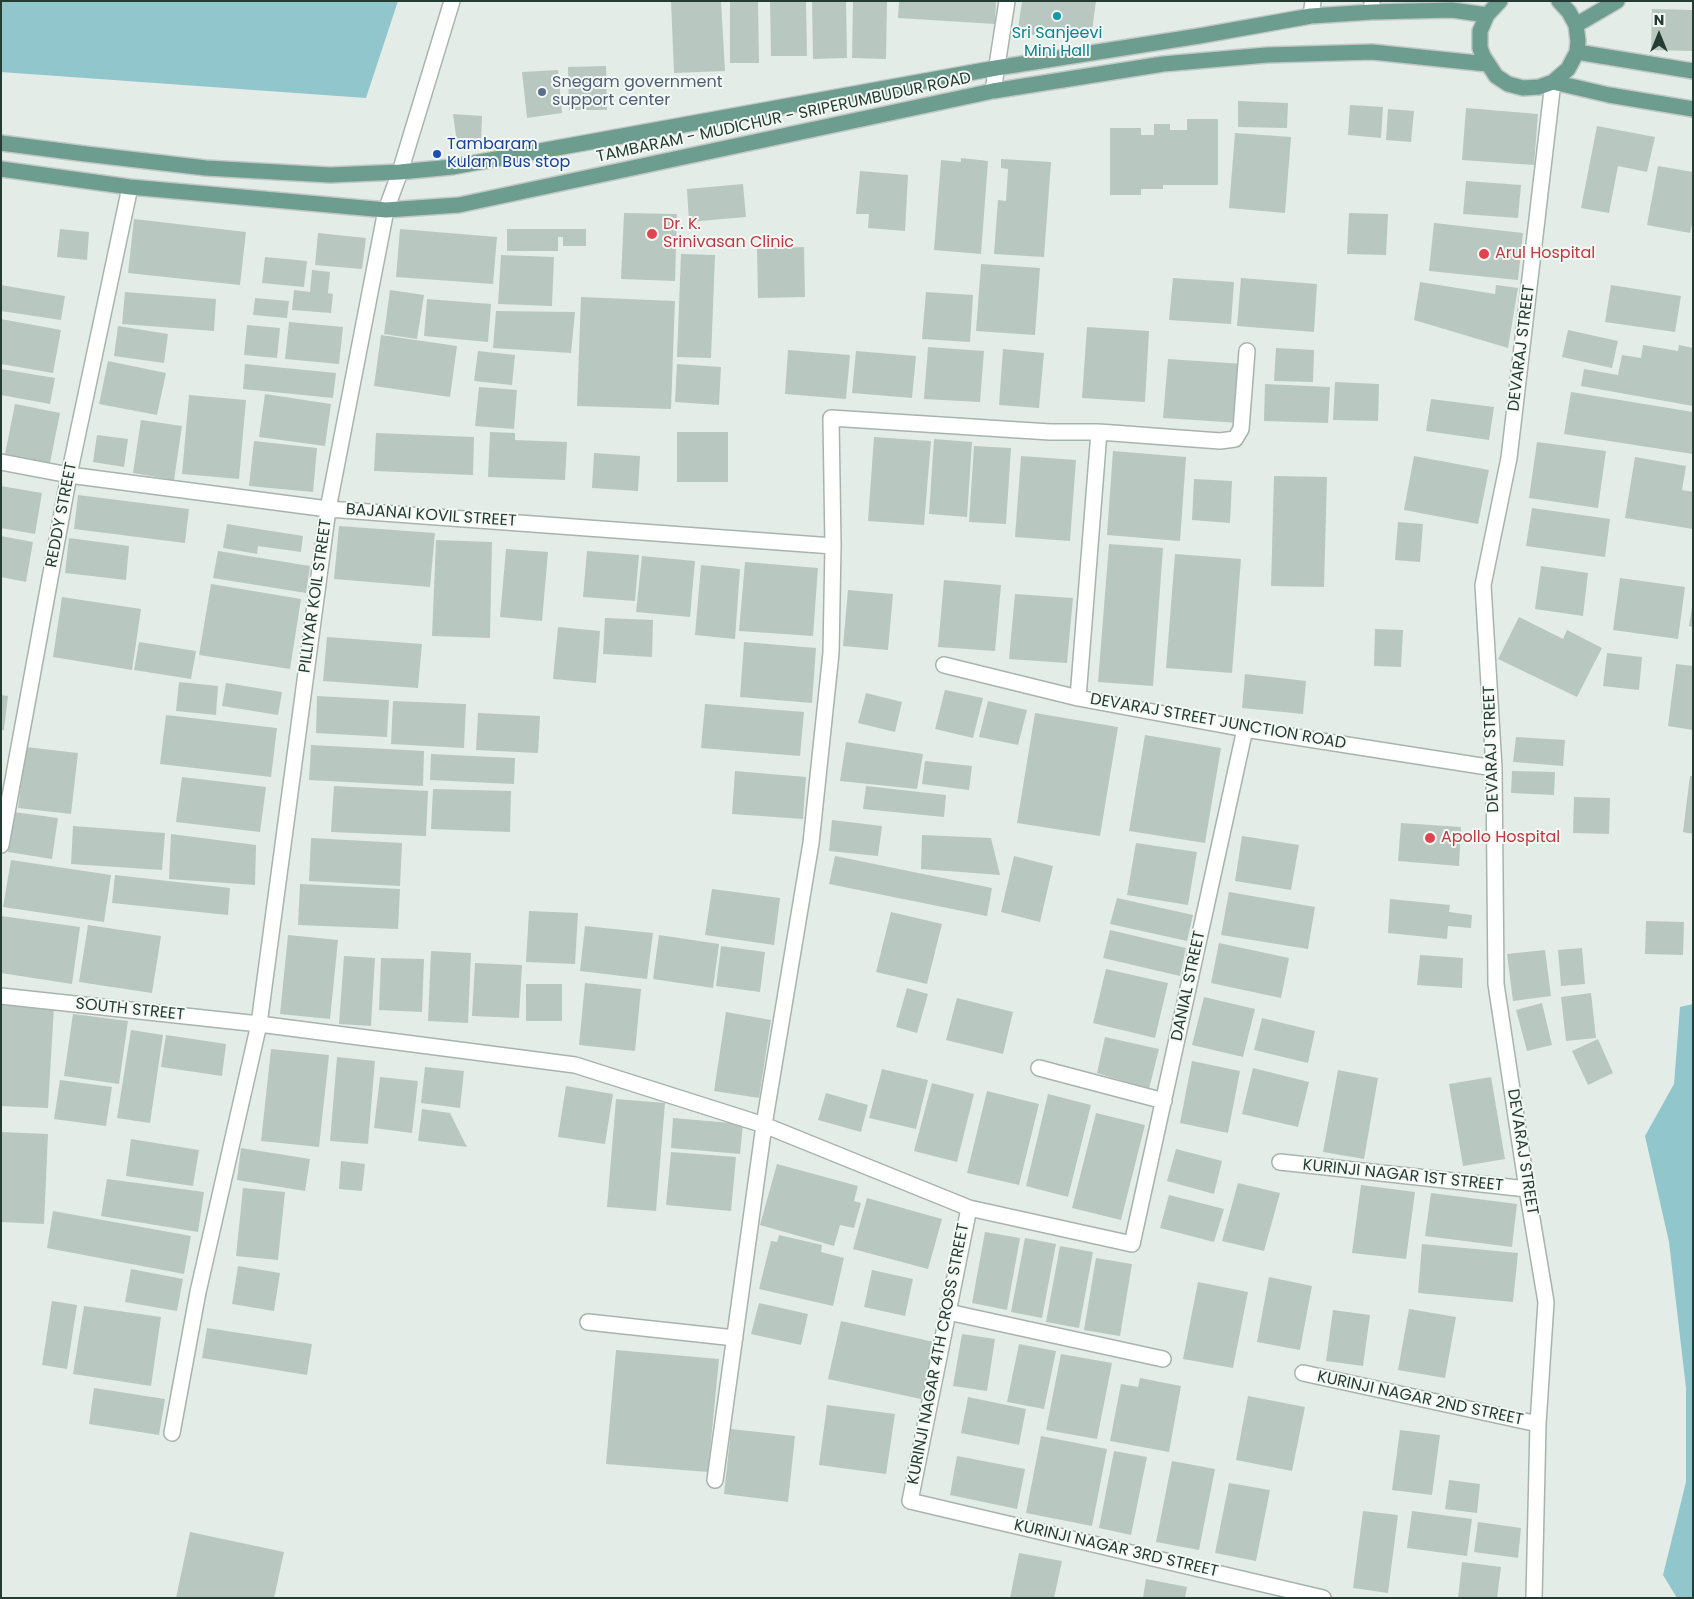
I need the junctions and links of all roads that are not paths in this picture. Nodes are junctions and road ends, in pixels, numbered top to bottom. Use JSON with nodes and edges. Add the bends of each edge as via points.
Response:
{"nodes":[{"id":1,"x":452,"y":1,"type":"edge"},
{"id":2,"x":1006,"y":1,"type":"edge"},
{"id":3,"x":1500,"y":1,"type":"edge"},
{"id":4,"x":1559,"y":1,"type":"edge"},
{"id":5,"x":1616,"y":1,"type":"edge"},
{"id":6,"x":1452,"y":5,"type":"edge"},
{"id":7,"x":1372,"y":6,"type":"edge"},
{"id":8,"x":1312,"y":8,"type":"edge"},
{"id":9,"x":1486,"y":15,"type":"junction"},
{"id":10,"x":1576,"y":25,"type":"junction"},
{"id":11,"x":1576,"y":52,"type":"junction"},
{"id":12,"x":1486,"y":64,"type":"junction"},
{"id":13,"x":996,"y":68,"type":"junction"},
{"id":14,"x":1693,"y":71,"type":"edge"},
{"id":15,"x":1553,"y":82,"type":"junction"},
{"id":16,"x":993,"y":91,"type":"junction"},
{"id":17,"x":1693,"y":108,"type":"edge"},
{"id":18,"x":1,"y":142,"type":"edge"},
{"id":19,"x":133,"y":160,"type":"junction"},
{"id":20,"x":1,"y":169,"type":"edge"},
{"id":21,"x":400,"y":172,"type":"junction"},
{"id":22,"x":130,"y":187,"type":"junction"},
{"id":23,"x":386,"y":210,"type":"junction"},
{"id":24,"x":1247,"y":352,"type":"dead end"},
{"id":25,"x":1099,"y":432,"type":"junction"},
{"id":26,"x":1,"y":462,"type":"edge"},
{"id":27,"x":69,"y":475,"type":"junction"},
{"id":28,"x":328,"y":509,"type":"junction"},
{"id":29,"x":833,"y":546,"type":"junction"},
{"id":30,"x":944,"y":666,"type":"dead end"},
{"id":31,"x":1078,"y":698,"type":"junction"},
{"id":32,"x":1245,"y":729,"type":"junction"},
{"id":33,"x":1494,"y":768,"type":"junction"},
{"id":34,"x":1,"y":845,"type":"edge"},
{"id":35,"x":1,"y":996,"type":"edge"},
{"id":36,"x":259,"y":1024,"type":"junction"},
{"id":37,"x":1039,"y":1068,"type":"dead end"},
{"id":38,"x":1164,"y":1101,"type":"junction"},
{"id":39,"x":764,"y":1125,"type":"junction"},
{"id":40,"x":1280,"y":1162,"type":"dead end"},
{"id":41,"x":1527,"y":1189,"type":"junction"},
{"id":42,"x":969,"y":1208,"type":"junction"},
{"id":43,"x":1132,"y":1244,"type":"joint"},
{"id":44,"x":948,"y":1312,"type":"junction"},
{"id":45,"x":588,"y":1322,"type":"dead end"},
{"id":46,"x":735,"y":1338,"type":"junction"},
{"id":47,"x":1163,"y":1359,"type":"dead end"},
{"id":48,"x":1303,"y":1373,"type":"dead end"},
{"id":49,"x":1538,"y":1424,"type":"junction"},
{"id":50,"x":172,"y":1433,"type":"dead end"},
{"id":51,"x":715,"y":1480,"type":"dead end"},
{"id":52,"x":910,"y":1501,"type":"joint"},
{"id":53,"x":1322,"y":1598,"type":"edge"},
{"id":54,"x":1534,"y":1598,"type":"edge"}],
"edges":[{"from":1,"to":21,"type":"street","name":"PILLIYAR KOIL STREET"},
{"from":2,"to":13,"type":"street"},
{"from":3,"to":9,"type":"main road"},
{"from":4,"to":10,"type":"main road"},
{"from":5,"to":10,"type":"main road"},
{"from":6,"to":7,"type":"main road","name":"TAMBARAM - MUDICHUR - SRIPERUMBUDUR ROAD"},
{"from":6,"to":9,"type":"main road","name":"TAMBARAM - MUDICHUR - SRIPERUMBUDUR ROAD"},
{"from":7,"to":8,"type":"main road","name":"TAMBARAM - MUDICHUR - SRIPERUMBUDUR ROAD"},
{"from":8,"to":13,"type":"main road","name":"TAMBARAM - MUDICHUR - SRIPERUMBUDUR ROAD","via":[[1199,36]]},
{"from":9,"to":12,"type":"main road","via":[[1480,39]]},
{"from":10,"to":11,"type":"main road"},
{"from":11,"to":14,"type":"main road"},
{"from":11,"to":15,"type":"main road","via":[[1568,69]]},
{"from":12,"to":15,"type":"main road","via":[[1508,84],[1523,88]]},
{"from":12,"to":16,"type":"main road","name":"TAMBARAM - MUDICHUR - SRIPERUMBUDUR ROAD","via":[[1372,52],[1268,55],[1163,64]]},
{"from":13,"to":16,"type":"street"},
{"from":13,"to":21,"type":"main road","name":"TAMBARAM - MUDICHUR - SRIPERUMBUDUR ROAD","via":[[452,167]]},
{"from":15,"to":17,"type":"main road"},
{"from":15,"to":33,"type":"street","name":"DEVARAJ STREET","via":[[1509,458],[1483,585]]},
{"from":16,"to":23,"type":"main road","name":"TAMBARAM - MUDICHUR - SRIPERUMBUDUR ROAD","via":[[459,205]]},
{"from":18,"to":19,"type":"main road","name":"TAMBARAM - MUDICHUR - SRIPERUMBUDUR ROAD"},
{"from":19,"to":21,"type":"main road","name":"TAMBARAM - MUDICHUR - SRIPERUMBUDUR ROAD","via":[[330,175]]},
{"from":19,"to":22,"type":"main road"},
{"from":20,"to":22,"type":"main road","name":"TAMBARAM - MUDICHUR - SRIPERUMBUDUR ROAD"},
{"from":21,"to":23,"type":"street","name":"PILLIYAR KOIL STREET"},
{"from":22,"to":23,"type":"main road","name":"TAMBARAM - MUDICHUR - SRIPERUMBUDUR ROAD"},
{"from":22,"to":27,"type":"street","name":"REDDY STREET"},
{"from":23,"to":28,"type":"street","name":"PILLIYAR KOIL STREET"},
{"from":24,"to":25,"type":"street","via":[[1241,429],[1235,439],[1220,441]]},
{"from":25,"to":29,"type":"street","via":[[830,418]]},
{"from":25,"to":31,"type":"street"},
{"from":26,"to":27,"type":"street","name":"BAJANAI KOVIL STREET"},
{"from":27,"to":28,"type":"street","name":"BAJANAI KOVIL STREET"},
{"from":27,"to":34,"type":"street","name":"REDDY STREET"},
{"from":28,"to":29,"type":"street","name":"BAJANAI KOVIL STREET"},
{"from":28,"to":36,"type":"street","name":"PILLIYAR KOIL STREET"},
{"from":29,"to":39,"type":"street","via":[[830,653],[811,843]]},
{"from":30,"to":31,"type":"street","name":"DEVARAJ STREET JUNCTION ROAD"},
{"from":31,"to":32,"type":"street","name":"DEVARAJ STREET JUNCTION ROAD"},
{"from":32,"to":33,"type":"street","name":"DEVARAJ STREET JUNCTION ROAD"},
{"from":32,"to":38,"type":"street","name":"DANIAL STREET"},
{"from":33,"to":41,"type":"street","name":"DEVARAJ STREET","via":[[1496,984]]},
{"from":35,"to":36,"type":"street","name":"SOUTH STREET"},
{"from":36,"to":39,"type":"street","name":"SOUTH STREET","via":[[575,1065]]},
{"from":36,"to":50,"type":"street","name":"PILLIYAR KOIL STREET","via":[[198,1292]]},
{"from":37,"to":38,"type":"street"},
{"from":38,"to":43,"type":"street","name":"DANIAL STREET"},
{"from":39,"to":42,"type":"street","name":"SOUTH STREET"},
{"from":39,"to":46,"type":"street"},
{"from":40,"to":41,"type":"street","name":"KURINJI NAGAR 1ST STREET"},
{"from":41,"to":49,"type":"street","name":"DEVARAJ STREET","via":[[1546,1302]]},
{"from":42,"to":43,"type":"street","name":"SOUTH STREET"},
{"from":42,"to":44,"type":"street","name":"KURINJI NAGAR 4TH CROSS STREET"},
{"from":44,"to":47,"type":"street"},
{"from":44,"to":52,"type":"street","name":"KURINJI NAGAR 4TH CROSS STREET"},
{"from":45,"to":46,"type":"street"},
{"from":46,"to":51,"type":"street"},
{"from":48,"to":49,"type":"street","name":"KURINJI NAGAR 2ND STREET"},
{"from":49,"to":54,"type":"street","name":"DEVARAJ STREET"},
{"from":52,"to":53,"type":"street","name":"KURINJI NAGAR 3RD STREET"}]}
